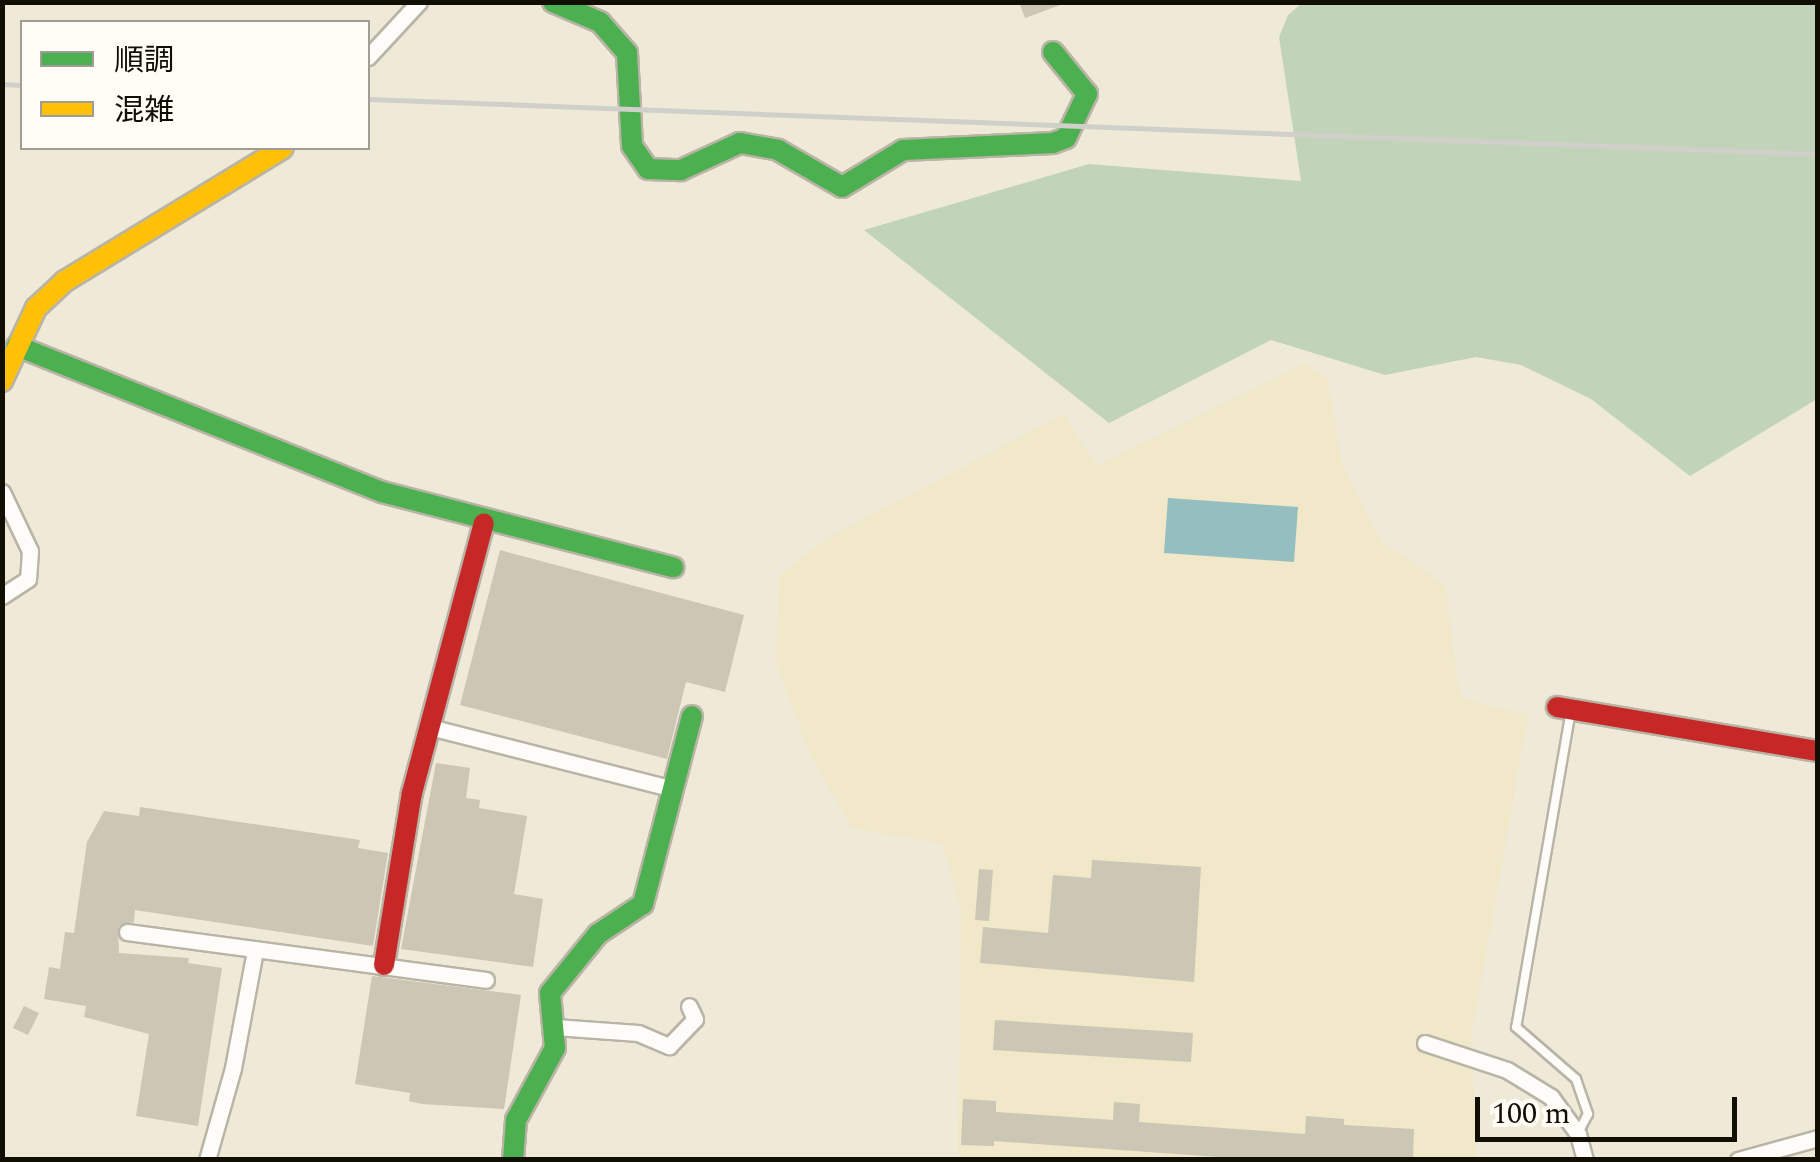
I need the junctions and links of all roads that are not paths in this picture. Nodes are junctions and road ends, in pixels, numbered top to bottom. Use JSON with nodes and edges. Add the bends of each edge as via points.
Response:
{"nodes":[{"id":1,"x":420,"y":2,"type":"edge"},
{"id":2,"x":553,"y":2,"type":"edge"},
{"id":3,"x":1053,"y":52,"type":"dead end"},
{"id":4,"x":370,"y":55,"type":"edge"},
{"id":5,"x":281,"y":150,"type":"edge"},
{"id":6,"x":17,"y":346,"type":"junction"},
{"id":7,"x":2,"y":381,"type":"edge"},
{"id":8,"x":2,"y":492,"type":"edge"},
{"id":9,"x":484,"y":522,"type":"junction"},
{"id":10,"x":673,"y":567,"type":"dead end"},
{"id":11,"x":2,"y":596,"type":"edge"},
{"id":12,"x":1564,"y":708,"type":"joint"},
{"id":13,"x":692,"y":716,"type":"dead end"},
{"id":14,"x":430,"y":727,"type":"junction"},
{"id":15,"x":1818,"y":752,"type":"edge"},
{"id":16,"x":673,"y":789,"type":"junction"},
{"id":17,"x":127,"y":932,"type":"dead end"},
{"id":18,"x":255,"y":951,"type":"junction"},
{"id":19,"x":384,"y":964,"type":"junction"},
{"id":20,"x":486,"y":980,"type":"dead end"},
{"id":21,"x":689,"y":1006,"type":"dead end"},
{"id":22,"x":555,"y":1027,"type":"junction"},
{"id":23,"x":1425,"y":1044,"type":"dead end"},
{"id":24,"x":1578,"y":1134,"type":"junction"},
{"id":25,"x":1818,"y":1138,"type":"edge"},
{"id":26,"x":207,"y":1160,"type":"edge"},
{"id":27,"x":514,"y":1160,"type":"edge"},
{"id":28,"x":1585,"y":1160,"type":"edge"},
{"id":29,"x":1738,"y":1160,"type":"edge"}],
"edges":[{"from":1,"to":4,"type":"street"},
{"from":2,"to":3,"type":"street","via":[[600,22],[627,53],[632,146],[648,169],[682,170],[740,142],[778,150],[842,187],[903,150],[1053,143],[1066,138],[1087,94]]},
{"from":5,"to":6,"type":"street","via":[[65,281],[36,308]]},
{"from":6,"to":7,"type":"street"},
{"from":6,"to":9,"type":"street","via":[[382,492]]},
{"from":8,"to":11,"type":"street","via":[[30,551],[28,579]]},
{"from":9,"to":10,"type":"street"},
{"from":9,"to":14,"type":"street"},
{"from":12,"to":15,"type":"street"},
{"from":12,"to":24,"type":"lane","via":[[1516,1028],[1576,1079],[1588,1114]]},
{"from":13,"to":16,"type":"street"},
{"from":14,"to":16,"type":"street"},
{"from":14,"to":19,"type":"street"},
{"from":16,"to":22,"type":"street","via":[[643,904],[598,934],[562,970],[550,993]]},
{"from":17,"to":18,"type":"street"},
{"from":18,"to":19,"type":"street"},
{"from":18,"to":26,"type":"street"},
{"from":19,"to":20,"type":"street"},
{"from":21,"to":22,"type":"street","via":[[695,1019],[669,1046],[638,1034]]},
{"from":22,"to":27,"type":"street","via":[[555,1048],[516,1120]]},
{"from":23,"to":24,"type":"street","via":[[1507,1070],[1551,1097]]},
{"from":24,"to":28,"type":"street"},
{"from":25,"to":29,"type":"street"}]}
